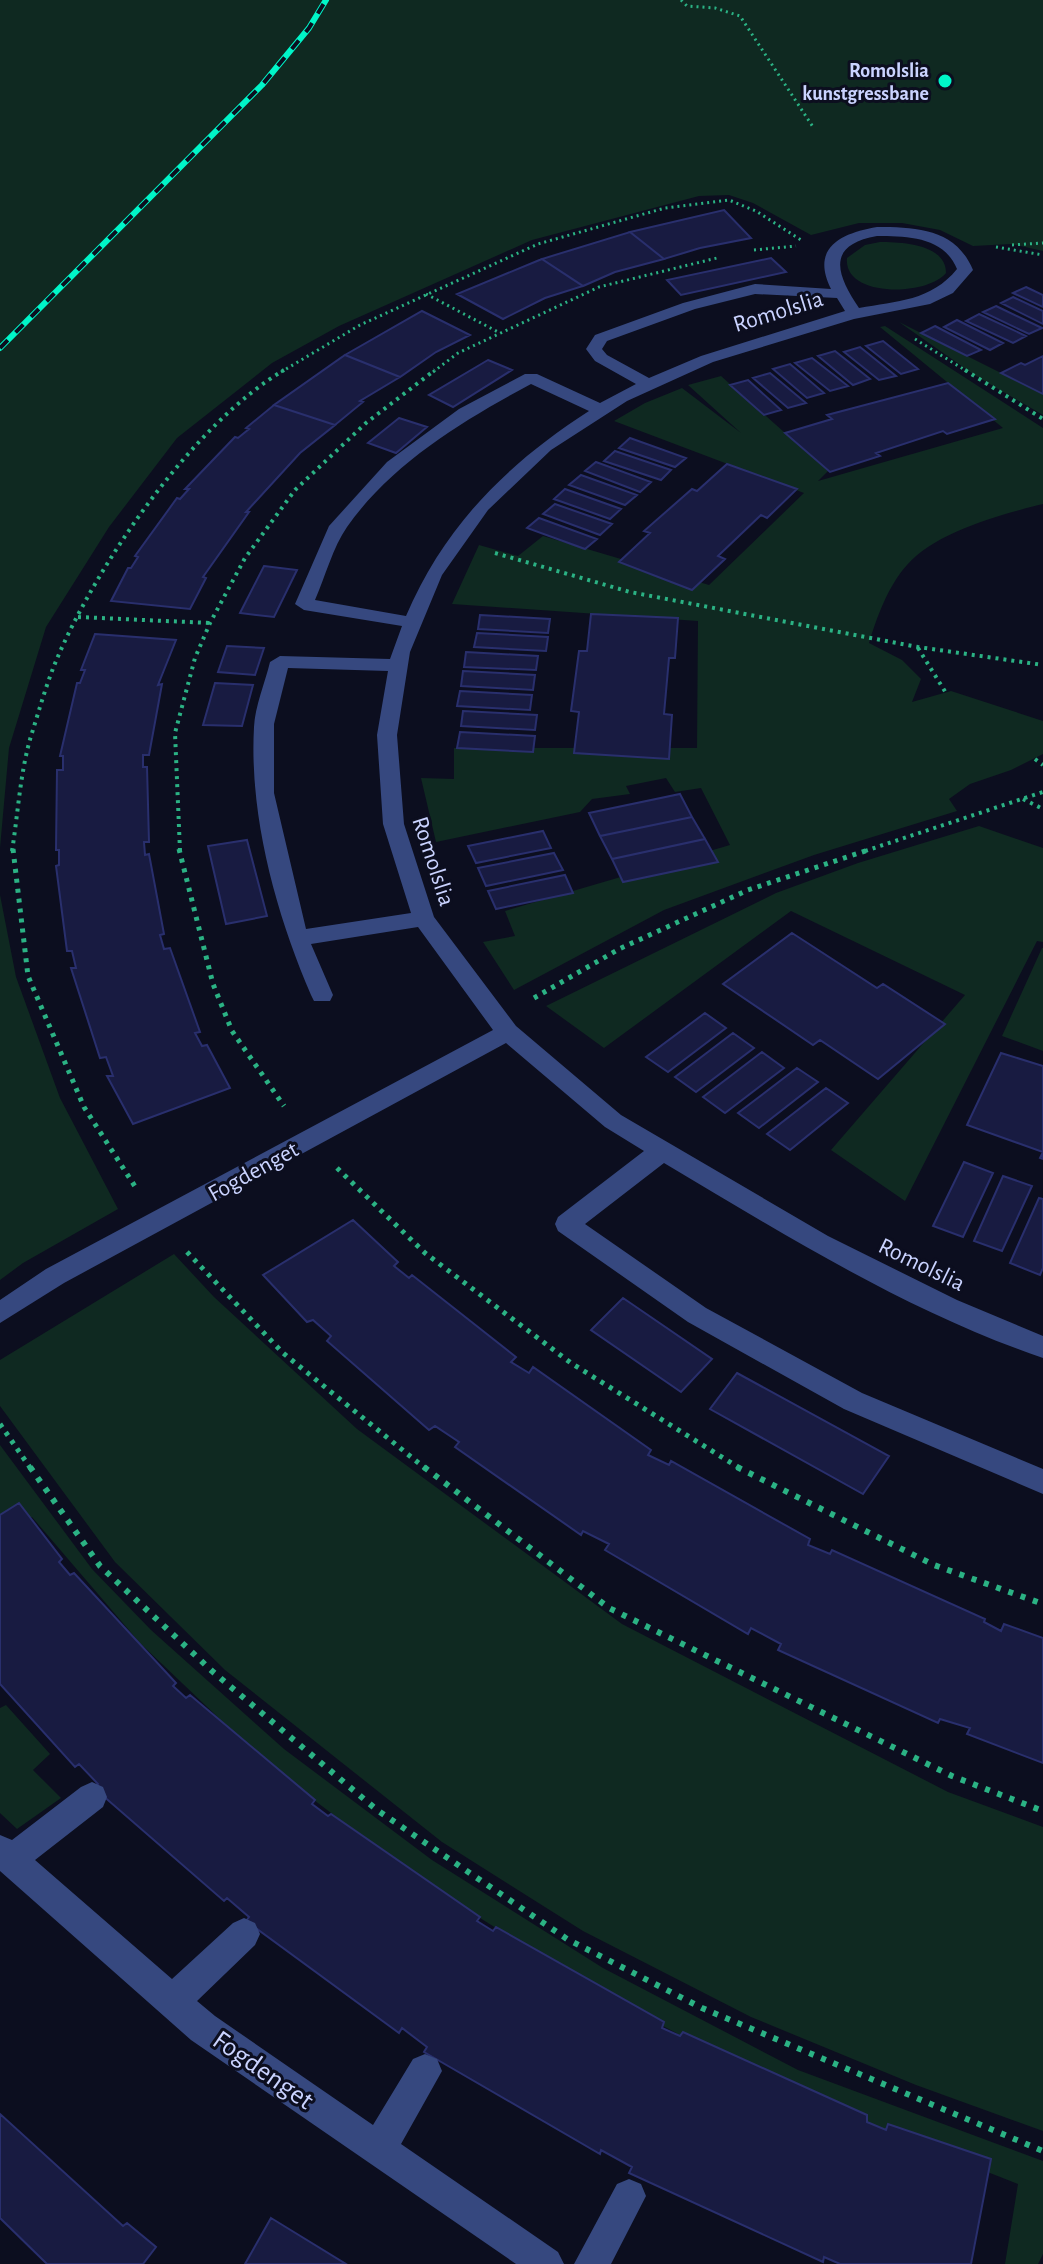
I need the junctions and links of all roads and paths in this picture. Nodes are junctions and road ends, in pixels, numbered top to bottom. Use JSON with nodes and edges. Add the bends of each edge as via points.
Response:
{"nodes":[{"id":1,"x":681,"y":0,"type":"edge"},
{"id":2,"x":813,"y":127,"type":"dead end"},
{"id":3,"x":1043,"y":243,"type":"edge"},
{"id":4,"x":809,"y":245,"type":"dead end"},
{"id":5,"x":1005,"y":246,"type":"dead end"},
{"id":6,"x":425,"y":294,"type":"junction"},
{"id":7,"x":842,"y":294,"type":"junction"},
{"id":8,"x":866,"y":312,"type":"junction"},
{"id":9,"x":500,"y":333,"type":"dead end"},
{"id":10,"x":647,"y":384,"type":"junction"},
{"id":11,"x":601,"y":410,"type":"junction"},
{"id":12,"x":1043,"y":419,"type":"edge"},
{"id":13,"x":452,"y":540,"type":"junction"},
{"id":14,"x":78,"y":617,"type":"junction"},
{"id":15,"x":410,"y":622,"type":"junction"},
{"id":16,"x":210,"y":623,"type":"dead end"},
{"id":17,"x":918,"y":647,"type":"junction"},
{"id":18,"x":394,"y":665,"type":"junction"},
{"id":19,"x":1043,"y":665,"type":"edge"},
{"id":20,"x":946,"y":693,"type":"dead end"},
{"id":21,"x":1035,"y":759,"type":"dead end"},
{"id":22,"x":1043,"y":765,"type":"edge"},
{"id":23,"x":1043,"y":792,"type":"edge"},
{"id":24,"x":1022,"y":798,"type":"junction"},
{"id":25,"x":1043,"y":809,"type":"edge"},
{"id":26,"x":423,"y":919,"type":"junction"},
{"id":27,"x":297,"y":938,"type":"junction"},
{"id":28,"x":322,"y":995,"type":"dead end"},
{"id":29,"x":503,"y":1025,"type":"junction"},
{"id":30,"x":308,"y":1141,"type":"junction"},
{"id":31,"x":663,"y":1150,"type":"junction"},
{"id":32,"x":158,"y":1223,"type":"junction"},
{"id":33,"x":0,"y":1313,"type":"edge"},
{"id":34,"x":1043,"y":1347,"type":"edge"},
{"id":35,"x":0,"y":1424,"type":"edge"},
{"id":36,"x":1043,"y":1482,"type":"edge"},
{"id":37,"x":1043,"y":1604,"type":"edge"},
{"id":38,"x":92,"y":1797,"type":"dead end"},
{"id":39,"x":1043,"y":1811,"type":"edge"},
{"id":40,"x":5,"y":1855,"type":"edge"},
{"id":41,"x":244,"y":1934,"type":"dead end"},
{"id":42,"x":173,"y":2001,"type":"junction"},
{"id":43,"x":425,"y":2071,"type":"dead end"},
{"id":44,"x":378,"y":2149,"type":"junction"},
{"id":45,"x":1043,"y":2151,"type":"edge"},
{"id":46,"x":629,"y":2196,"type":"dead end"},
{"id":47,"x":546,"y":2264,"type":"edge"},
{"id":48,"x":592,"y":2264,"type":"edge"}],
"edges":[{"from":1,"to":2,"type":"path","via":[[687,6],[740,16]]},
{"from":3,"to":5,"type":"path"},
{"from":4,"to":6,"type":"path","via":[[756,211],[729,200],[705,201],[538,244]]},
{"from":6,"to":9,"type":"path"},
{"from":6,"to":14,"type":"path","via":[[360,325],[239,403],[165,479]]},
{"from":7,"to":8,"type":"street","name":"Romolslia"},
{"from":7,"to":8,"type":"street","name":"Romolslia","via":[[832,262],[837,247],[854,235],[912,232],[955,249],[965,270],[946,291]]},
{"from":7,"to":10,"type":"street","via":[[755,289],[601,338],[594,349],[601,358]]},
{"from":8,"to":10,"type":"street","name":"Romolslia","via":[[707,359]]},
{"from":8,"to":12,"type":"path"},
{"from":10,"to":11,"type":"street","name":"Romolslia"},
{"from":11,"to":13,"type":"street","name":"Romolslia","via":[[547,445]]},
{"from":11,"to":15,"type":"street","via":[[531,378],[465,413],[393,466],[338,526],[304,604]]},
{"from":13,"to":15,"type":"street","name":"Romolslia"},
{"from":13,"to":17,"type":"path","via":[[630,592]]},
{"from":14,"to":16,"type":"path"},
{"from":14,"to":32,"type":"path","via":[[56,661],[30,740],[12,853],[28,976],[84,1107]]},
{"from":15,"to":18,"type":"street","name":"Romolslia"},
{"from":17,"to":19,"type":"path"},
{"from":17,"to":20,"type":"path"},
{"from":18,"to":26,"type":"street","name":"Romolslia","via":[[385,747],[393,826]]},
{"from":18,"to":27,"type":"street","via":[[280,662],[264,724],[264,793]]},
{"from":21,"to":22,"type":"path"},
{"from":23,"to":24,"type":"path"},
{"from":24,"to":25,"type":"path"},
{"from":24,"to":29,"type":"path","via":[[748,890],[619,949]]},
{"from":26,"to":27,"type":"street"},
{"from":26,"to":29,"type":"street","name":"Romolslia"},
{"from":27,"to":28,"type":"street"},
{"from":29,"to":30,"type":"street","name":"Fogdenget"},
{"from":29,"to":31,"type":"street","name":"Romolslia","via":[[613,1121]]},
{"from":30,"to":32,"type":"street","name":"Fogdenget"},
{"from":30,"to":37,"type":"path","via":[[425,1253],[571,1363],[734,1465],[934,1565]]},
{"from":31,"to":34,"type":"street","name":"Romolslia","via":[[819,1243]]},
{"from":31,"to":36,"type":"street","via":[[567,1224],[697,1315],[840,1394]]},
{"from":32,"to":33,"type":"street","name":"Fogdenget","via":[[55,1276]]},
{"from":32,"to":39,"type":"path","via":[[283,1353],[609,1608],[952,1776]]},
{"from":35,"to":45,"type":"path","via":[[100,1566],[212,1671],[377,1810],[567,1939],[702,2008]]},
{"from":38,"to":40,"type":"street"},
{"from":40,"to":42,"type":"street","name":"Fogdenget"},
{"from":41,"to":42,"type":"street"},
{"from":42,"to":44,"type":"street","name":"Fogdenget","via":[[203,2028]]},
{"from":43,"to":44,"type":"street"},
{"from":44,"to":47,"type":"street","name":"Fogdenget"},
{"from":46,"to":48,"type":"street"}]}
